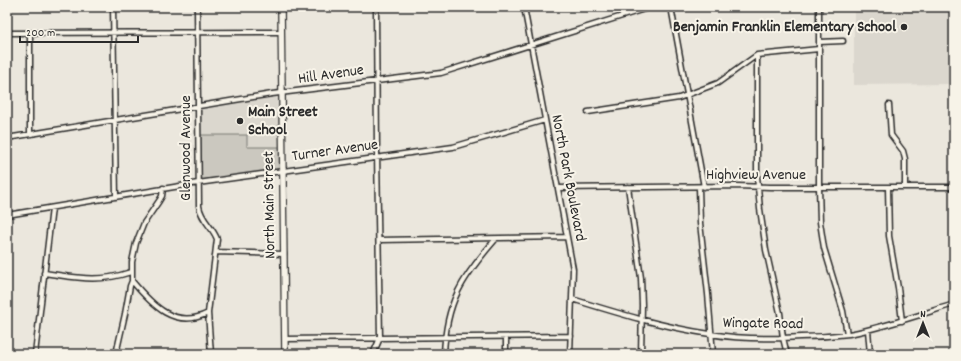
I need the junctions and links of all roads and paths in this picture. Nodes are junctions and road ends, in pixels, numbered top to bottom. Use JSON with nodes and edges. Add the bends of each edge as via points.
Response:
{"nodes":[{"id":1,"x":113,"y":7,"type":"edge"},
{"id":2,"x":197,"y":7,"type":"edge"},
{"id":3,"x":281,"y":7,"type":"edge"},
{"id":4,"x":376,"y":7,"type":"edge"},
{"id":5,"x":524,"y":7,"type":"edge"},
{"id":6,"x":651,"y":7,"type":"edge"},
{"id":7,"x":671,"y":7,"type":"edge"},
{"id":8,"x":819,"y":7,"type":"edge"},
{"id":9,"x":113,"y":32,"type":"junction"},
{"id":10,"x":197,"y":32,"type":"junction"},
{"id":11,"x":281,"y":32,"type":"junction"},
{"id":12,"x":7,"y":33,"type":"edge"},
{"id":13,"x":30,"y":33,"type":"junction"},
{"id":14,"x":842,"y":41,"type":"dead end"},
{"id":15,"x":819,"y":42,"type":"junction"},
{"id":16,"x":531,"y":45,"type":"junction"},
{"id":17,"x":819,"y":49,"type":"junction"},
{"id":18,"x":757,"y":56,"type":"junction"},
{"id":19,"x":377,"y":81,"type":"junction"},
{"id":20,"x":282,"y":94,"type":"junction"},
{"id":21,"x":687,"y":95,"type":"junction"},
{"id":22,"x":889,"y":105,"type":"dead end"},
{"id":23,"x":198,"y":107,"type":"junction"},
{"id":24,"x":588,"y":112,"type":"dead end"},
{"id":25,"x":115,"y":120,"type":"junction"},
{"id":26,"x":545,"y":120,"type":"junction"},
{"id":27,"x":30,"y":134,"type":"junction"},
{"id":28,"x":7,"y":138,"type":"edge"},
{"id":29,"x":377,"y":157,"type":"junction"},
{"id":30,"x":282,"y":170,"type":"junction"},
{"id":31,"x":198,"y":183,"type":"junction"},
{"id":32,"x":954,"y":186,"type":"edge"},
{"id":33,"x":699,"y":187,"type":"junction"},
{"id":34,"x":704,"y":187,"type":"junction"},
{"id":35,"x":758,"y":187,"type":"junction"},
{"id":36,"x":819,"y":187,"type":"junction"},
{"id":37,"x":888,"y":187,"type":"junction"},
{"id":38,"x":905,"y":187,"type":"junction"},
{"id":39,"x":163,"y":188,"type":"junction"},
{"id":40,"x":558,"y":188,"type":"junction"},
{"id":41,"x":628,"y":188,"type":"junction"},
{"id":42,"x":116,"y":197,"type":"junction"},
{"id":43,"x":52,"y":208,"type":"junction"},
{"id":44,"x":7,"y":215,"type":"edge"},
{"id":45,"x":567,"y":237,"type":"junction"},
{"id":46,"x":379,"y":240,"type":"junction"},
{"id":47,"x":495,"y":240,"type":"junction"},
{"id":48,"x":216,"y":252,"type":"junction"},
{"id":49,"x":284,"y":254,"type":"junction"},
{"id":50,"x":131,"y":272,"type":"junction"},
{"id":51,"x":44,"y":273,"type":"junction"},
{"id":52,"x":132,"y":281,"type":"junction"},
{"id":53,"x":572,"y":299,"type":"junction"},
{"id":54,"x":954,"y":304,"type":"edge"},
{"id":55,"x":208,"y":313,"type":"junction"},
{"id":56,"x":642,"y":320,"type":"junction"},
{"id":57,"x":902,"y":321,"type":"junction"},
{"id":58,"x":868,"y":330,"type":"junction"},
{"id":59,"x":711,"y":334,"type":"junction"},
{"id":60,"x":847,"y":334,"type":"junction"},
{"id":61,"x":571,"y":336,"type":"junction"},
{"id":62,"x":506,"y":337,"type":"junction"},
{"id":63,"x":380,"y":338,"type":"junction"},
{"id":64,"x":445,"y":338,"type":"junction"},
{"id":65,"x":783,"y":338,"type":"junction"},
{"id":66,"x":284,"y":339,"type":"junction"},
{"id":67,"x":35,"y":354,"type":"edge"},
{"id":68,"x":116,"y":354,"type":"edge"},
{"id":69,"x":211,"y":354,"type":"edge"},
{"id":70,"x":285,"y":354,"type":"edge"},
{"id":71,"x":373,"y":354,"type":"edge"},
{"id":72,"x":444,"y":354,"type":"edge"},
{"id":73,"x":506,"y":354,"type":"edge"},
{"id":74,"x":570,"y":354,"type":"edge"},
{"id":75,"x":641,"y":354,"type":"edge"},
{"id":76,"x":713,"y":354,"type":"edge"},
{"id":77,"x":787,"y":354,"type":"edge"},
{"id":78,"x":870,"y":354,"type":"edge"}],
"edges":[{"from":1,"to":9,"type":"street"},
{"from":2,"to":10,"type":"street","name":"Glenwood Avenue"},
{"from":3,"to":11,"type":"street","name":"North Main Street"},
{"from":4,"to":19,"type":"street"},
{"from":5,"to":16,"type":"street","name":"North Park Boulevard"},
{"from":6,"to":16,"type":"street","name":"Hill Avenue"},
{"from":7,"to":21,"type":"street"},
{"from":8,"to":15,"type":"street"},
{"from":9,"to":10,"type":"street"},
{"from":9,"to":13,"type":"street"},
{"from":9,"to":25,"type":"street"},
{"from":10,"to":11,"type":"street"},
{"from":10,"to":23,"type":"street","name":"Glenwood Avenue"},
{"from":11,"to":20,"type":"street","name":"North Main Street"},
{"from":12,"to":13,"type":"street"},
{"from":13,"to":27,"type":"street"},
{"from":14,"to":15,"type":"street"},
{"from":15,"to":17,"type":"street"},
{"from":16,"to":19,"type":"street","name":"Hill Avenue","via":[[441,73]]},
{"from":16,"to":26,"type":"street","name":"North Park Boulevard"},
{"from":17,"to":18,"type":"street"},
{"from":17,"to":36,"type":"street"},
{"from":18,"to":21,"type":"street","via":[[718,83]]},
{"from":18,"to":35,"type":"street"},
{"from":19,"to":20,"type":"street","name":"Hill Avenue"},
{"from":19,"to":29,"type":"street"},
{"from":20,"to":23,"type":"street","name":"Hill Avenue"},
{"from":20,"to":30,"type":"street","name":"North Main Street"},
{"from":21,"to":24,"type":"street"},
{"from":21,"to":34,"type":"street"},
{"from":22,"to":38,"type":"street","via":[[891,135],[905,159]]},
{"from":23,"to":25,"type":"street","name":"Hill Avenue"},
{"from":23,"to":31,"type":"street","name":"Glenwood Avenue"},
{"from":25,"to":27,"type":"street","name":"Hill Avenue"},
{"from":25,"to":42,"type":"street"},
{"from":26,"to":29,"type":"street","name":"Turner Avenue","via":[[453,147]]},
{"from":26,"to":40,"type":"street","name":"North Park Boulevard"},
{"from":27,"to":28,"type":"street","name":"Hill Avenue"},
{"from":29,"to":30,"type":"street","name":"Turner Avenue"},
{"from":29,"to":46,"type":"street"},
{"from":30,"to":31,"type":"street","name":"Turner Avenue"},
{"from":30,"to":49,"type":"street","name":"North Main Street"},
{"from":31,"to":39,"type":"street","name":"Turner Avenue"},
{"from":31,"to":48,"type":"street","name":"Glenwood Avenue","via":[[200,213],[217,239]]},
{"from":32,"to":38,"type":"street","name":"Highview Avenue"},
{"from":33,"to":34,"type":"street","name":"Highview Avenue"},
{"from":33,"to":41,"type":"street","name":"Highview Avenue"},
{"from":33,"to":59,"type":"street"},
{"from":34,"to":35,"type":"street","name":"Highview Avenue"},
{"from":35,"to":36,"type":"street","name":"Highview Avenue"},
{"from":35,"to":65,"type":"street","via":[[764,236]]},
{"from":36,"to":37,"type":"street","name":"Highview Avenue"},
{"from":36,"to":60,"type":"street","via":[[822,236]]},
{"from":37,"to":38,"type":"street","name":"Highview Avenue"},
{"from":37,"to":57,"type":"street","via":[[889,236]]},
{"from":39,"to":42,"type":"street","name":"Turner Avenue"},
{"from":39,"to":50,"type":"street","via":[[162,196],[140,230]]},
{"from":40,"to":41,"type":"street","name":"Highview Avenue"},
{"from":40,"to":45,"type":"street","name":"North Park Boulevard"},
{"from":41,"to":56,"type":"street","via":[[641,278]]},
{"from":42,"to":43,"type":"street","name":"Turner Avenue"},
{"from":43,"to":44,"type":"street","name":"Turner Avenue"},
{"from":43,"to":51,"type":"street"},
{"from":45,"to":47,"type":"street"},
{"from":45,"to":53,"type":"street","name":"North Park Boulevard","via":[[573,269]]},
{"from":46,"to":47,"type":"street"},
{"from":46,"to":63,"type":"street"},
{"from":47,"to":64,"type":"street","via":[[469,270],[457,291]]},
{"from":48,"to":49,"type":"street"},
{"from":48,"to":55,"type":"street","name":"Glenwood Avenue"},
{"from":49,"to":66,"type":"street","name":"North Main Street"},
{"from":50,"to":51,"type":"street","via":[[94,280]]},
{"from":50,"to":52,"type":"street"},
{"from":51,"to":67,"type":"street"},
{"from":52,"to":55,"type":"street","via":[[151,302],[173,316],[185,320]]},
{"from":52,"to":68,"type":"street"},
{"from":53,"to":56,"type":"street","name":"Wingate Road"},
{"from":53,"to":61,"type":"street","name":"North Park Boulevard"},
{"from":54,"to":57,"type":"street","name":"Wingate Road"},
{"from":55,"to":69,"type":"street","name":"Glenwood Avenue"},
{"from":56,"to":59,"type":"street","name":"Wingate Road"},
{"from":56,"to":75,"type":"street"},
{"from":57,"to":58,"type":"street","name":"Wingate Road"},
{"from":58,"to":60,"type":"street","name":"Wingate Road"},
{"from":58,"to":78,"type":"street"},
{"from":59,"to":65,"type":"street","name":"Wingate Road"},
{"from":59,"to":76,"type":"street"},
{"from":60,"to":65,"type":"street","name":"Wingate Road"},
{"from":61,"to":62,"type":"street"},
{"from":61,"to":74,"type":"street","name":"North Park Boulevard"},
{"from":62,"to":64,"type":"street"},
{"from":62,"to":73,"type":"street"},
{"from":63,"to":64,"type":"street"},
{"from":63,"to":66,"type":"street"},
{"from":63,"to":71,"type":"street"},
{"from":64,"to":72,"type":"street"},
{"from":65,"to":77,"type":"street"},
{"from":66,"to":70,"type":"street","name":"North Main Street"}]}
